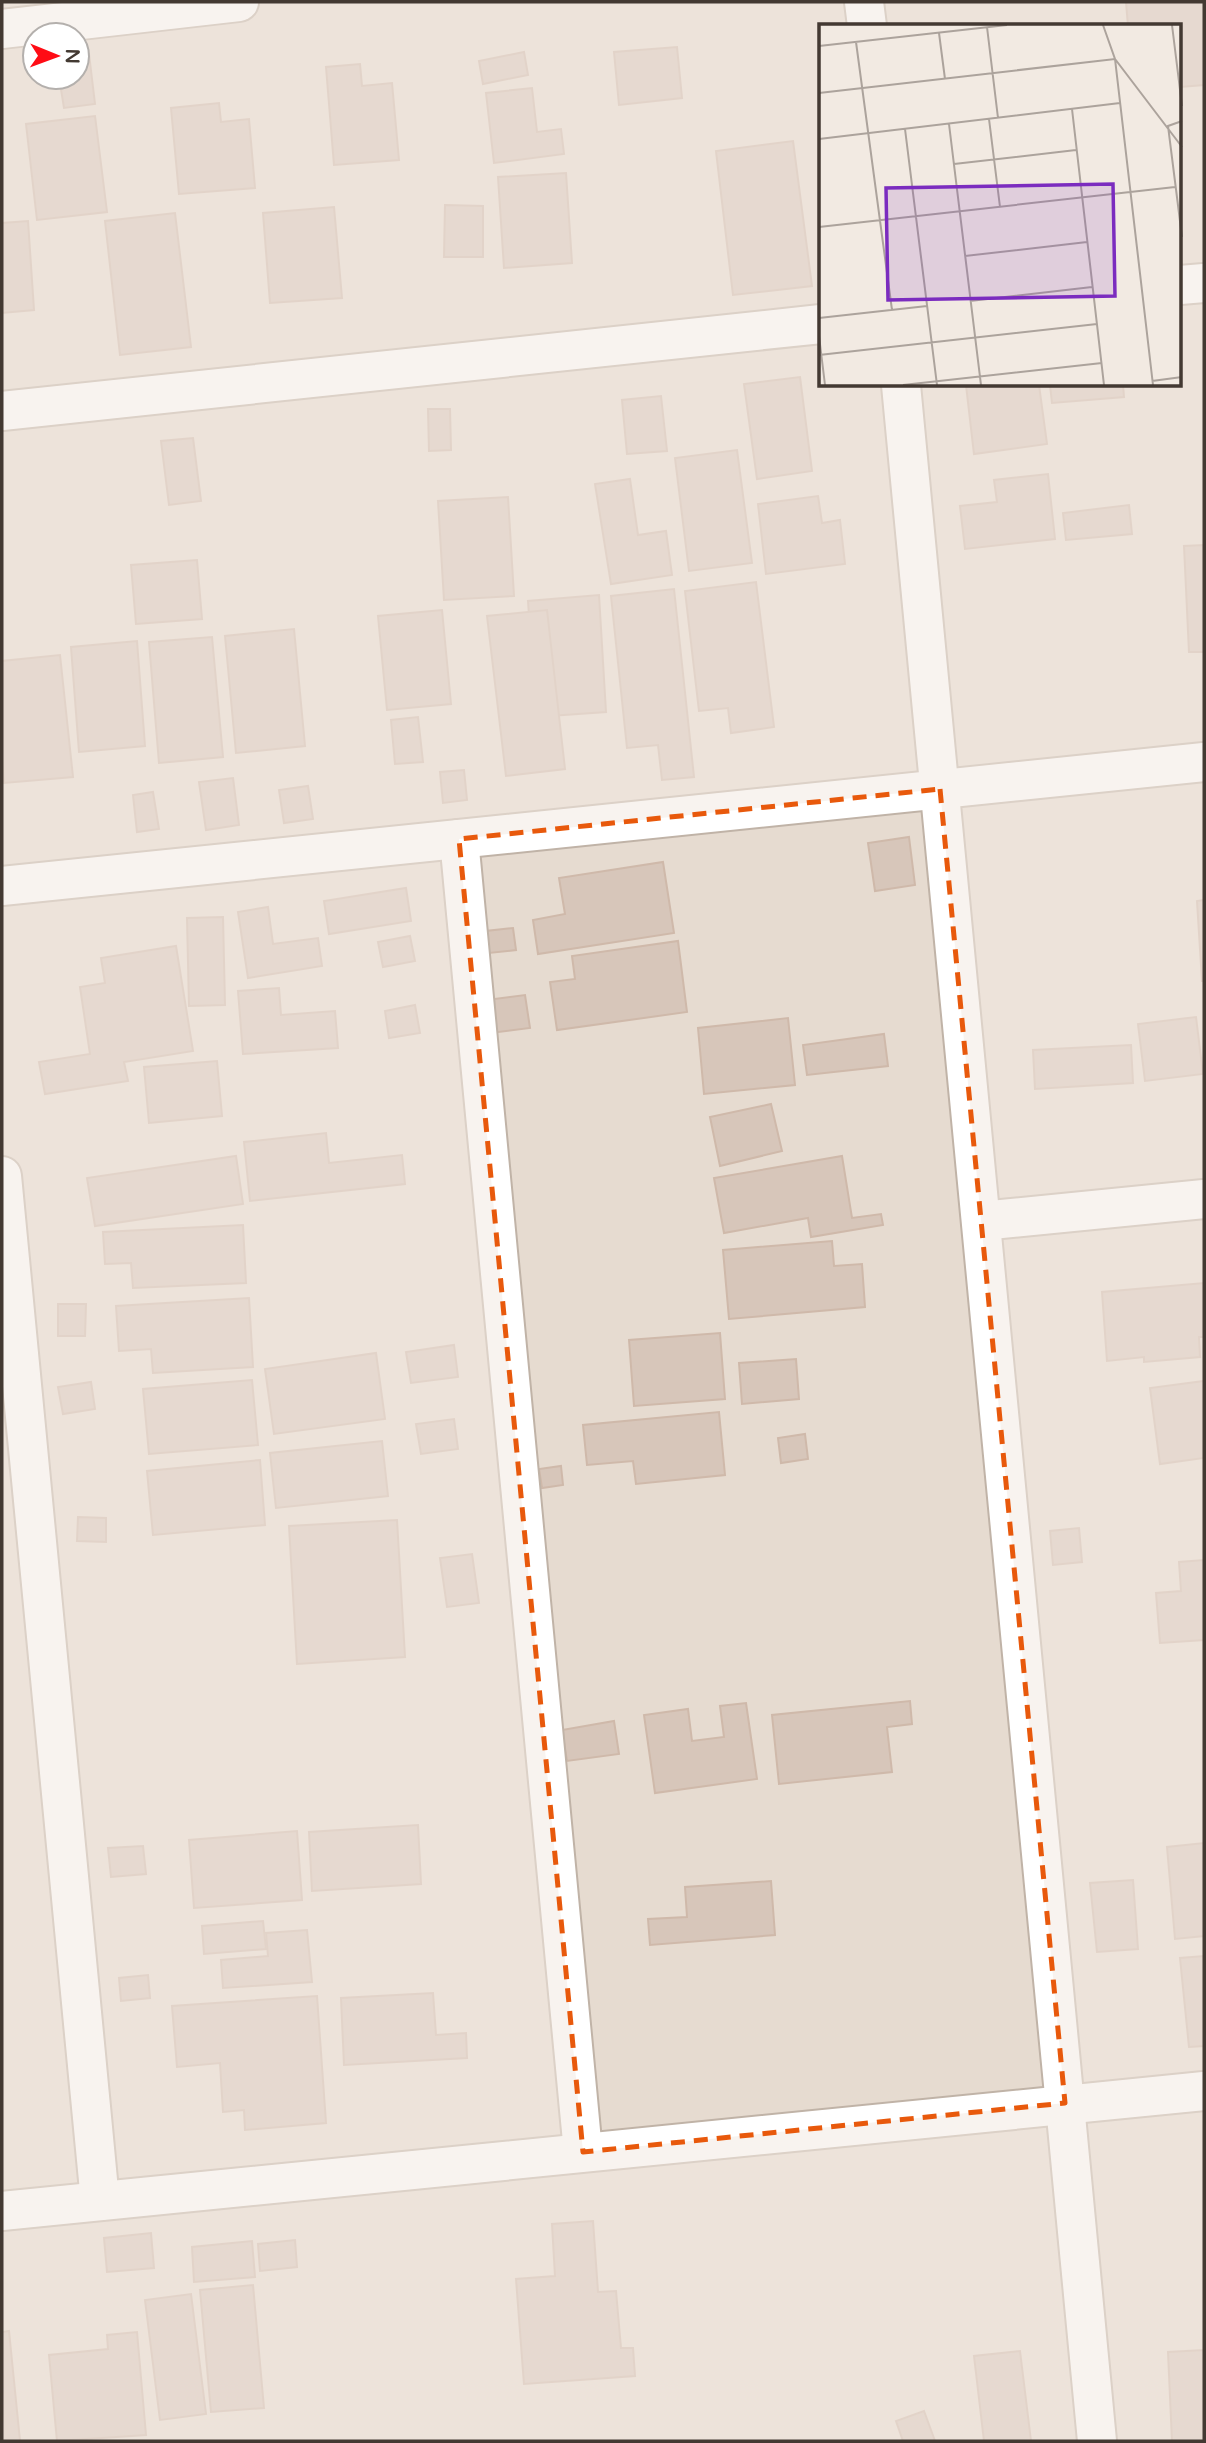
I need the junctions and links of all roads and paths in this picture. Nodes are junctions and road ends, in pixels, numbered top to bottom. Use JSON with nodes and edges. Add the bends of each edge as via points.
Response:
{"nodes":[{"id":1,"x":239,"y":2,"type":"edge"},
{"id":2,"x":864,"y":2,"type":"edge"},
{"id":3,"x":867,"y":24,"type":"edge"},
{"id":4,"x":2,"y":29,"type":"edge"},
{"id":5,"x":1204,"y":283,"type":"edge"},
{"id":6,"x":1182,"y":285,"type":"edge"},
{"id":7,"x":819,"y":324,"type":"edge"},
{"id":8,"x":901,"y":387,"type":"edge"},
{"id":9,"x":2,"y":411,"type":"edge"},
{"id":10,"x":1204,"y":762,"type":"edge"},
{"id":11,"x":940,"y":789,"type":"junction"},
{"id":12,"x":459,"y":839,"type":"junction"},
{"id":13,"x":2,"y":886,"type":"edge"},
{"id":14,"x":2,"y":1176,"type":"edge"},
{"id":15,"x":1204,"y":1199,"type":"edge"},
{"id":16,"x":981,"y":1222,"type":"junction"},
{"id":17,"x":1204,"y":2091,"type":"edge"},
{"id":18,"x":1065,"y":2104,"type":"junction"},
{"id":19,"x":583,"y":2152,"type":"junction"},
{"id":20,"x":100,"y":2201,"type":"junction"},
{"id":21,"x":2,"y":2211,"type":"edge"},
{"id":22,"x":1097,"y":2441,"type":"edge"}],
"edges":[{"from":1,"to":4,"type":"street"},
{"from":2,"to":3,"type":"street"},
{"from":5,"to":6,"type":"street"},
{"from":7,"to":9,"type":"street"},
{"from":8,"to":11,"type":"street"},
{"from":10,"to":11,"type":"street"},
{"from":11,"to":12,"type":"street"},
{"from":11,"to":16,"type":"street"},
{"from":12,"to":13,"type":"street"},
{"from":12,"to":19,"type":"street"},
{"from":14,"to":20,"type":"street"},
{"from":15,"to":16,"type":"street"},
{"from":16,"to":18,"type":"street"},
{"from":17,"to":18,"type":"street"},
{"from":18,"to":19,"type":"street"},
{"from":18,"to":22,"type":"street"},
{"from":19,"to":20,"type":"street"},
{"from":20,"to":21,"type":"street"}]}
